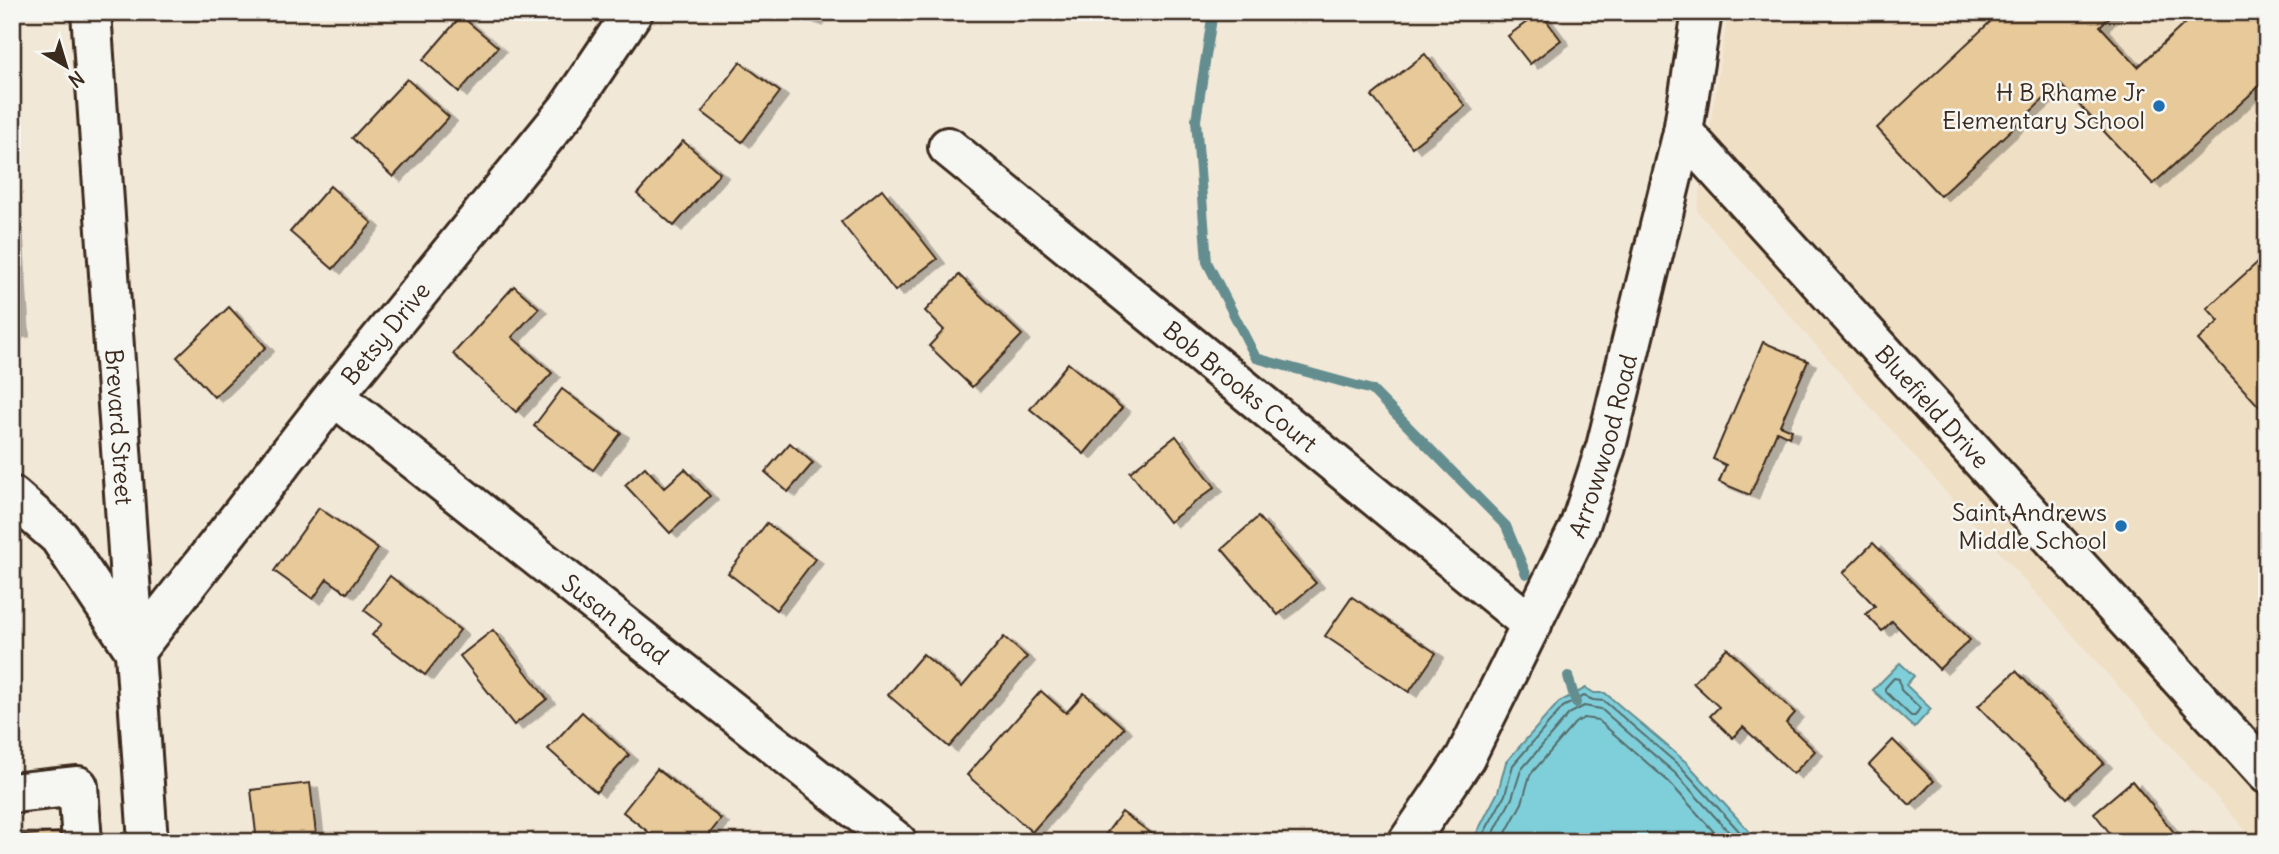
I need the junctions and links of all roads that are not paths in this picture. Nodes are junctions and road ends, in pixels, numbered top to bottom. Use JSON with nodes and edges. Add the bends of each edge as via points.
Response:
{"nodes":[{"id":1,"x":91,"y":12,"type":"edge"},
{"id":2,"x":633,"y":12,"type":"edge"},
{"id":3,"x":1702,"y":12,"type":"edge"},
{"id":4,"x":1684,"y":132,"type":"junction"},
{"id":5,"x":948,"y":147,"type":"dead end"},
{"id":6,"x":334,"y":396,"type":"junction"},
{"id":7,"x":12,"y":496,"type":"edge"},
{"id":8,"x":1532,"y":625,"type":"junction"},
{"id":9,"x":135,"y":651,"type":"junction"},
{"id":10,"x":2267,"y":775,"type":"edge"},
{"id":11,"x":12,"y":793,"type":"edge"},
{"id":12,"x":82,"y":842,"type":"edge"},
{"id":13,"x":148,"y":842,"type":"edge"},
{"id":14,"x":897,"y":842,"type":"edge"},
{"id":15,"x":1408,"y":842,"type":"edge"}],
"edges":[{"from":1,"to":9,"type":"street","name":"Brevard Street"},
{"from":2,"to":6,"type":"street","name":"Betsy Drive","via":[[567,110]]},
{"from":3,"to":4,"type":"street","name":"Arrowwood Road"},
{"from":4,"to":8,"type":"street","name":"Arrowwood Road","via":[[1606,447],[1579,528]]},
{"from":4,"to":10,"type":"street","name":"Bluefield Drive"},
{"from":5,"to":8,"type":"street","name":"Bob Brooks Court"},
{"from":6,"to":9,"type":"street","name":"Betsy Drive"},
{"from":6,"to":14,"type":"street","name":"Susan Road"},
{"from":7,"to":9,"type":"street","via":[[59,537]]},
{"from":8,"to":15,"type":"street","name":"Arrowwood Road","via":[[1465,758]]},
{"from":9,"to":13,"type":"street","name":"Brevard Street"},
{"from":11,"to":12,"type":"street","via":[[78,786]]}]}
